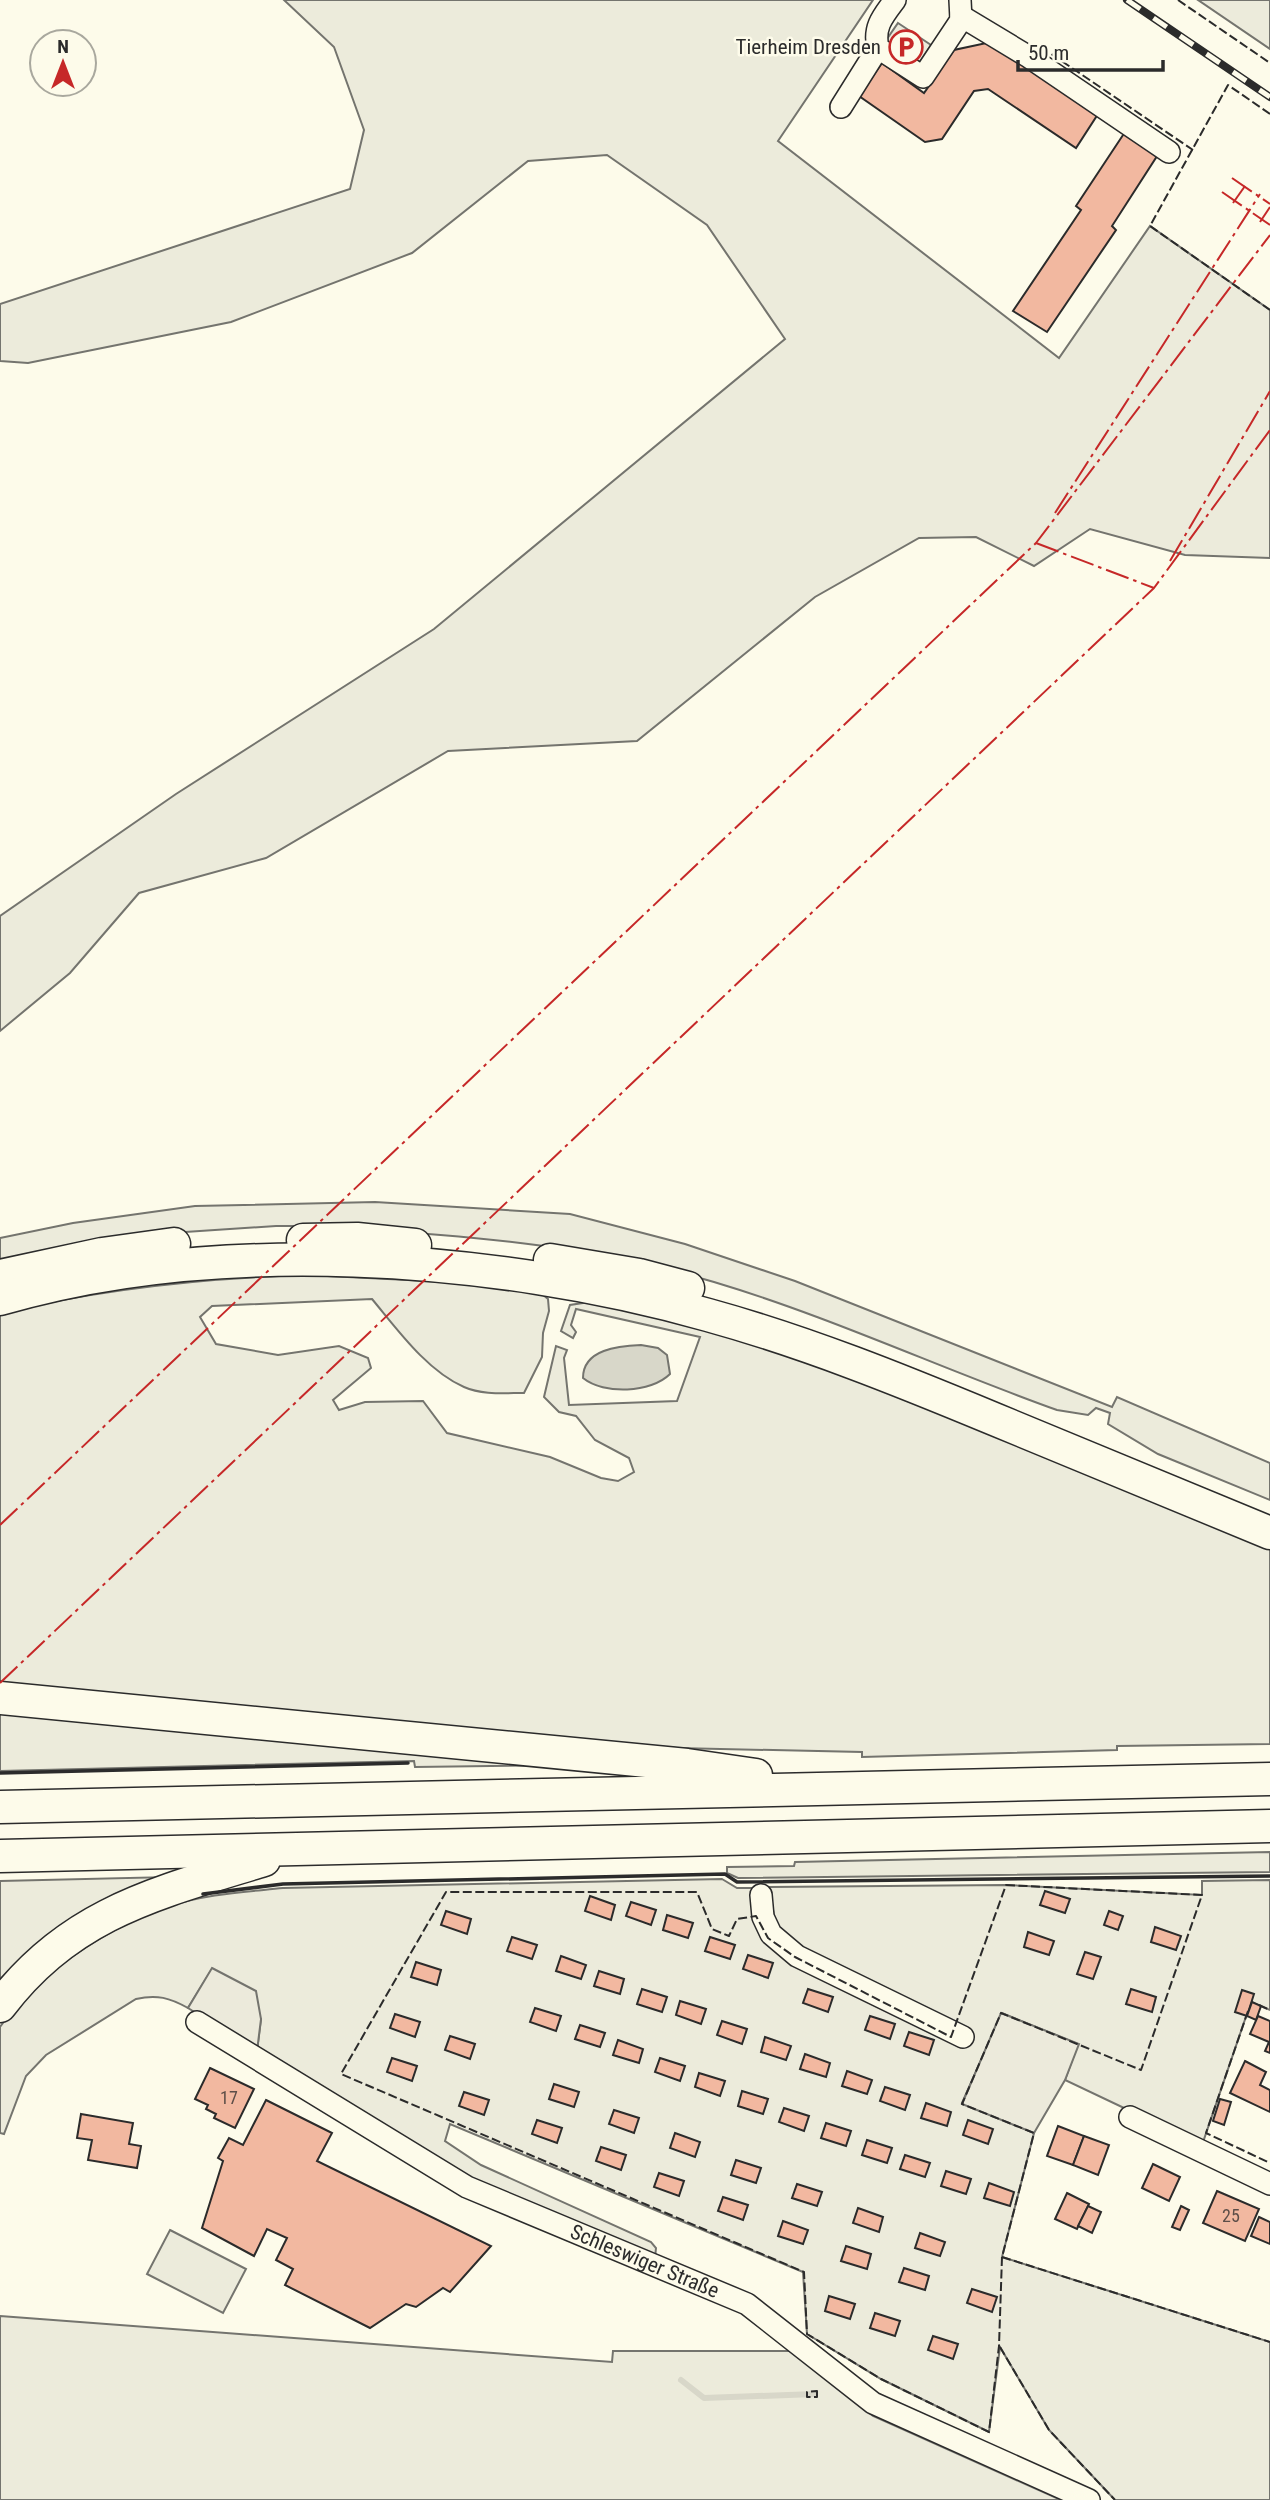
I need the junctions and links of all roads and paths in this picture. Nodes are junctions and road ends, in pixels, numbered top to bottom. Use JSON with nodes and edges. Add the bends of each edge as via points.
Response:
{"nodes":[{"id":1,"x":895,"y":0,"type":"edge"},
{"id":2,"x":961,"y":8,"type":"edge"},
{"id":3,"x":878,"y":48,"type":"junction"},
{"id":4,"x":841,"y":107,"type":"dead end"},
{"id":5,"x":1169,"y":152,"type":"dead end"},
{"id":6,"x":0,"y":1276,"type":"edge"},
{"id":7,"x":0,"y":1299,"type":"edge"},
{"id":8,"x":1270,"y":1510,"type":"edge"},
{"id":9,"x":1270,"y":1533,"type":"edge"},
{"id":10,"x":0,"y":1698,"type":"edge"},
{"id":11,"x":1270,"y":1779,"type":"edge"},
{"id":12,"x":848,"y":1788,"type":"junction"},
{"id":13,"x":0,"y":1807,"type":"edge"},
{"id":14,"x":1270,"y":1826,"type":"edge"},
{"id":15,"x":302,"y":1848,"type":"junction"},
{"id":16,"x":0,"y":1856,"type":"edge"},
{"id":17,"x":761,"y":1895,"type":"dead end"},
{"id":18,"x":0,"y":2006,"type":"edge"},
{"id":19,"x":197,"y":2022,"type":"dead end"},
{"id":20,"x":963,"y":2037,"type":"dead end"},
{"id":21,"x":1130,"y":2117,"type":"dead end"},
{"id":22,"x":1270,"y":2184,"type":"edge"},
{"id":23,"x":1089,"y":2500,"type":"edge"}],
"edges":[{"from":1,"to":3,"type":"street","via":[[878,24]]},
{"from":2,"to":3,"type":"street","via":[[923,77]]},
{"from":2,"to":5,"type":"street"},
{"from":3,"to":4,"type":"street"},
{"from":6,"to":8,"type":"highway","via":[[173,1244],[358,1239],[506,1253],[639,1275],[837,1336]]},
{"from":7,"to":9,"type":"highway","via":[[146,1270],[250,1260],[382,1263],[566,1284],[710,1315],[855,1362]]},
{"from":10,"to":12,"type":"highway","via":[[687,1765]]},
{"from":11,"to":12,"type":"highway"},
{"from":12,"to":13,"type":"highway"},
{"from":14,"to":15,"type":"highway"},
{"from":15,"to":16,"type":"highway"},
{"from":15,"to":18,"type":"highway","via":[[173,1888],[70,1935],[22,1978]]},
{"from":17,"to":20,"type":"street","via":[[763,1917],[771,1934],[797,1956]]},
{"from":19,"to":23,"type":"street","name":"Schleswiger Straße","via":[[467,2187],[747,2304],[873,2403]]},
{"from":21,"to":22,"type":"street"}]}
